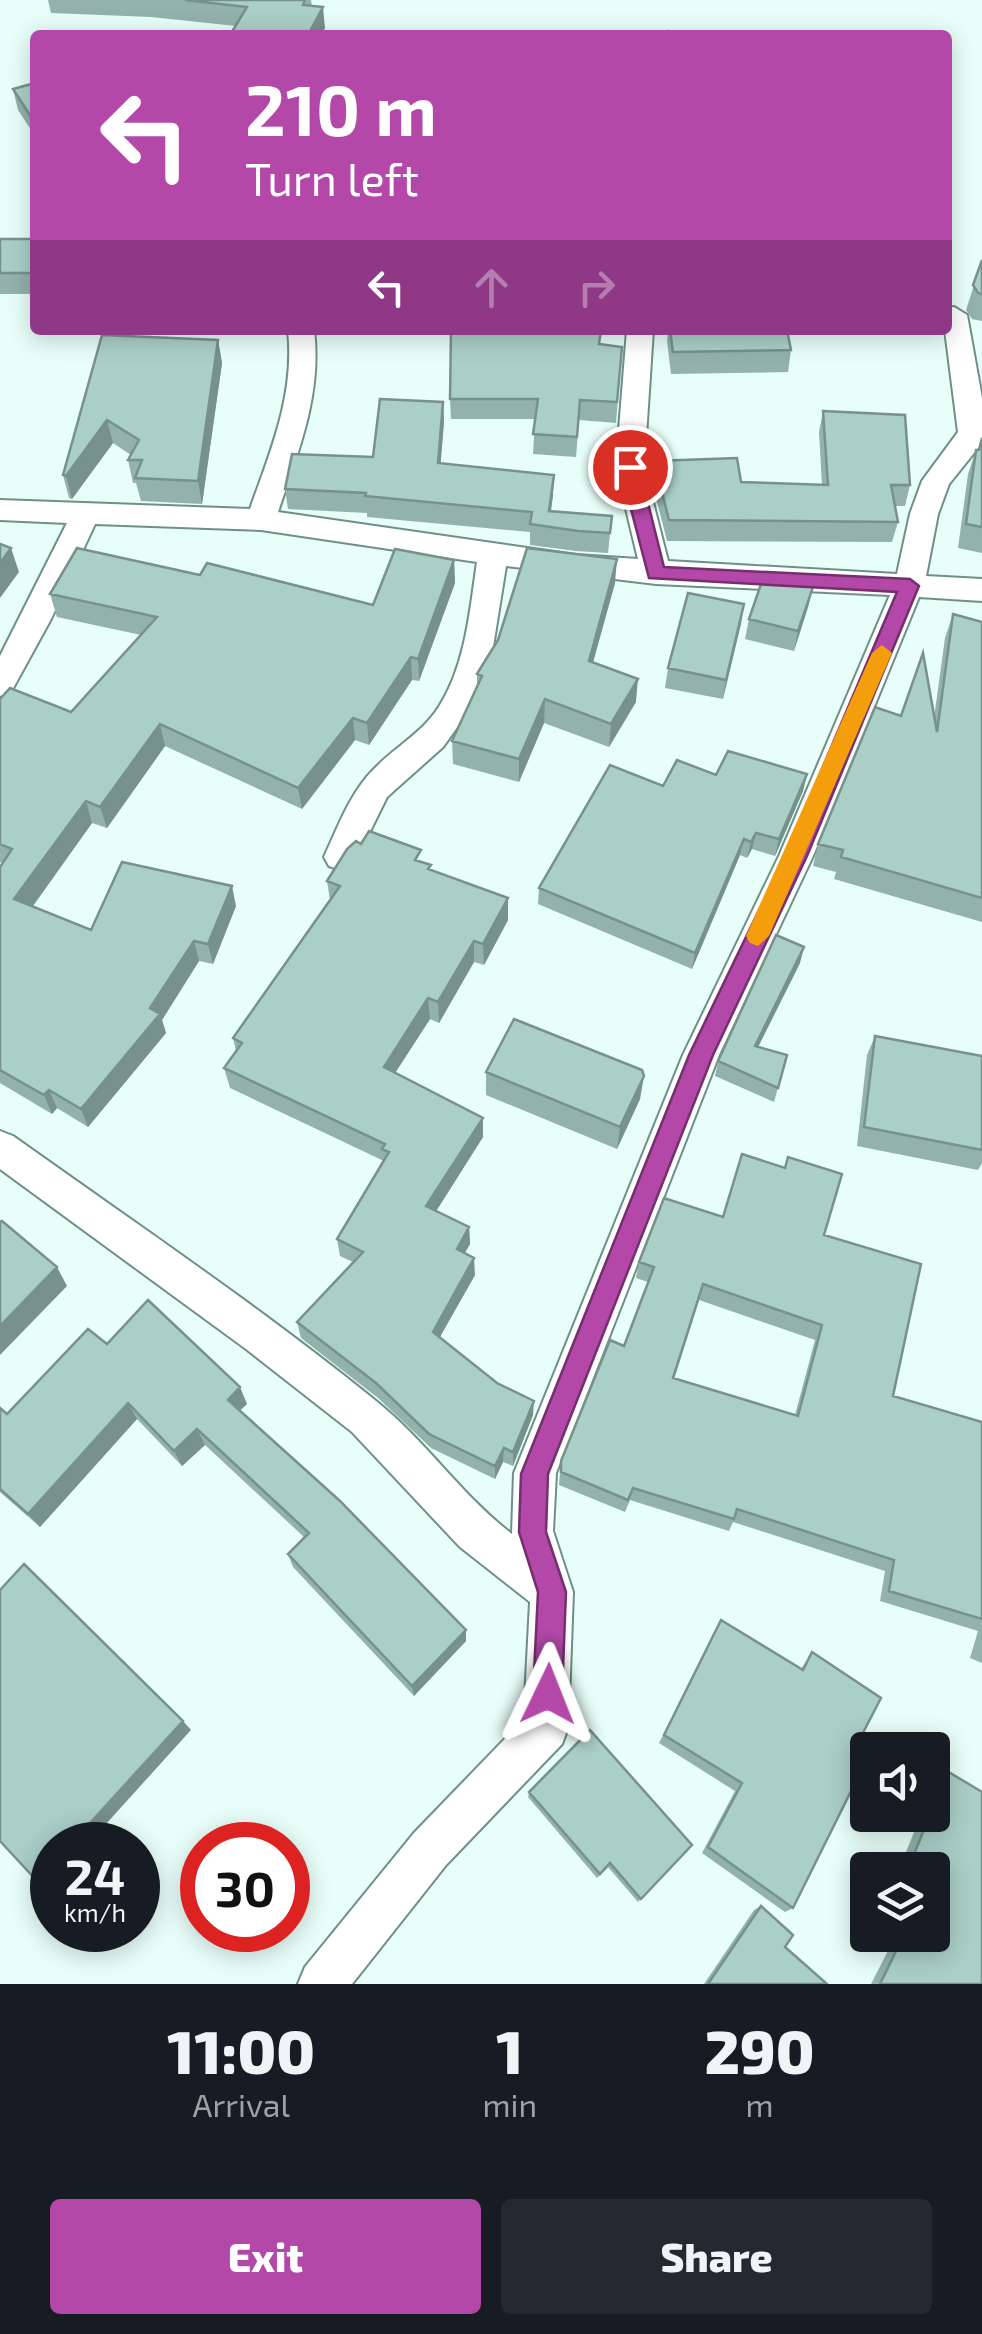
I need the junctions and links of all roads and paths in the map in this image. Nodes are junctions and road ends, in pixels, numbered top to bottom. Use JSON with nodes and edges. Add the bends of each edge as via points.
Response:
{"nodes":[{"id":1,"x":954,"y":315,"type":"dead end"},
{"id":2,"x":302,"y":335,"type":"edge"},
{"id":3,"x":640,"y":335,"type":"edge"},
{"id":4,"x":0,"y":510,"type":"edge"},
{"id":5,"x":86,"y":511,"type":"junction"},
{"id":6,"x":261,"y":520,"type":"junction"},
{"id":7,"x":493,"y":555,"type":"junction"},
{"id":8,"x":656,"y":573,"type":"junction"},
{"id":9,"x":910,"y":586,"type":"junction"},
{"id":10,"x":982,"y":590,"type":"edge"},
{"id":11,"x":0,"y":684,"type":"edge"},
{"id":12,"x":340,"y":856,"type":"edge"},
{"id":13,"x":0,"y":1148,"type":"edge"},
{"id":14,"x":552,"y":1592,"type":"junction"},
{"id":15,"x":322,"y":1984,"type":"edge"}],
"edges":[{"from":1,"to":9,"type":"street","via":[[972,432],[936,480]]},
{"from":2,"to":6,"type":"street","via":[[307,358],[298,407]]},
{"from":3,"to":8,"type":"street","via":[[630,467]]},
{"from":4,"to":5,"type":"street"},
{"from":5,"to":6,"type":"street"},
{"from":5,"to":11,"type":"street"},
{"from":6,"to":7,"type":"street"},
{"from":7,"to":8,"type":"street"},
{"from":7,"to":12,"type":"street","via":[[482,628],[456,706],[438,732],[377,787]]},
{"from":8,"to":9,"type":"street"},
{"from":9,"to":10,"type":"street"},
{"from":9,"to":14,"type":"street","via":[[796,856],[701,1055],[534,1474],[532,1532]]},
{"from":13,"to":14,"type":"street","via":[[366,1418],[475,1532]]},
{"from":14,"to":15,"type":"street","via":[[546,1728],[430,1849]]}]}
